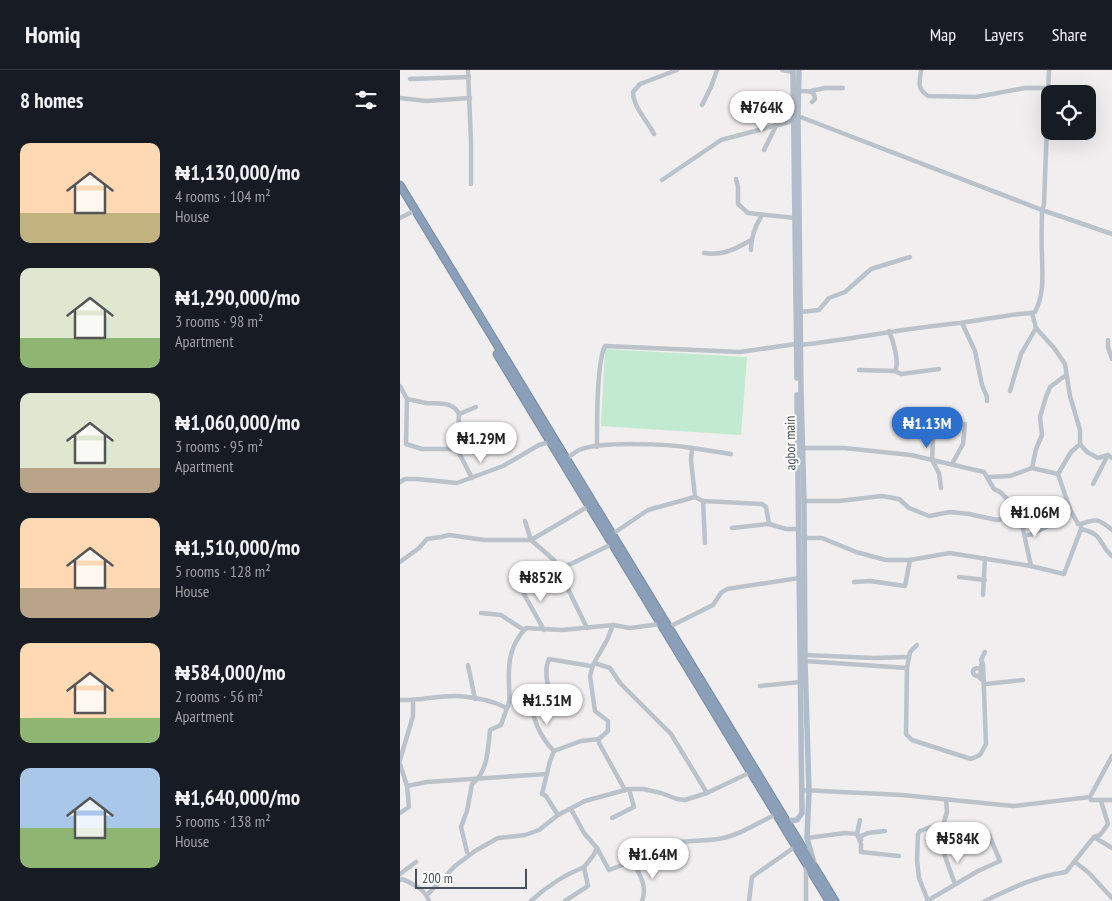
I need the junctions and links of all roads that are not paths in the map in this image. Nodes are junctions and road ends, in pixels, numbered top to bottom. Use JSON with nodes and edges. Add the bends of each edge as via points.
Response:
{"nodes":[{"id":1,"x":468,"y":70,"type":"edge"},
{"id":2,"x":677,"y":70,"type":"edge"},
{"id":3,"x":717,"y":70,"type":"edge"},
{"id":4,"x":782,"y":70,"type":"edge"},
{"id":5,"x":921,"y":70,"type":"edge"},
{"id":6,"x":1049,"y":70,"type":"edge"},
{"id":7,"x":795,"y":71,"type":"edge"},
{"id":8,"x":469,"y":77,"type":"junction"},
{"id":9,"x":410,"y":79,"type":"dead end"},
{"id":10,"x":1048,"y":85,"type":"edge"},
{"id":11,"x":843,"y":88,"type":"dead end"},
{"id":12,"x":1041,"y":88,"type":"edge"},
{"id":13,"x":799,"y":90,"type":"junction"},
{"id":14,"x":811,"y":91,"type":"junction"},
{"id":15,"x":400,"y":98,"type":"edge"},
{"id":16,"x":470,"y":98,"type":"junction"},
{"id":17,"x":812,"y":102,"type":"dead end"},
{"id":18,"x":702,"y":105,"type":"dead end"},
{"id":19,"x":798,"y":116,"type":"junction"},
{"id":20,"x":793,"y":121,"type":"junction"},
{"id":21,"x":777,"y":124,"type":"junction"},
{"id":22,"x":654,"y":134,"type":"dead end"},
{"id":23,"x":1045,"y":140,"type":"edge"},
{"id":24,"x":764,"y":150,"type":"dead end"},
{"id":25,"x":796,"y":170,"type":"junction"},
{"id":26,"x":736,"y":179,"type":"dead end"},
{"id":27,"x":662,"y":180,"type":"dead end"},
{"id":28,"x":471,"y":184,"type":"dead end"},
{"id":29,"x":400,"y":185,"type":"edge"},
{"id":30,"x":400,"y":193,"type":"edge"},
{"id":31,"x":1042,"y":210,"type":"junction"},
{"id":32,"x":412,"y":212,"type":"junction"},
{"id":33,"x":762,"y":215,"type":"junction"},
{"id":34,"x":400,"y":218,"type":"edge"},
{"id":35,"x":795,"y":218,"type":"junction"},
{"id":36,"x":1112,"y":234,"type":"edge"},
{"id":37,"x":751,"y":240,"type":"junction"},
{"id":38,"x":751,"y":250,"type":"dead end"},
{"id":39,"x":704,"y":253,"type":"dead end"},
{"id":40,"x":910,"y":257,"type":"dead end"},
{"id":41,"x":800,"y":312,"type":"junction"},
{"id":42,"x":1032,"y":313,"type":"junction"},
{"id":43,"x":962,"y":323,"type":"junction"},
{"id":44,"x":1036,"y":328,"type":"junction"},
{"id":45,"x":889,"y":331,"type":"junction"},
{"id":46,"x":1108,"y":340,"type":"dead end"},
{"id":47,"x":798,"y":345,"type":"junction"},
{"id":48,"x":1112,"y":359,"type":"edge"},
{"id":49,"x":939,"y":369,"type":"dead end"},
{"id":50,"x":859,"y":370,"type":"dead end"},
{"id":51,"x":895,"y":371,"type":"junction"},
{"id":52,"x":1066,"y":375,"type":"junction"},
{"id":53,"x":400,"y":388,"type":"edge"},
{"id":54,"x":1010,"y":391,"type":"dead end"},
{"id":55,"x":407,"y":399,"type":"junction"},
{"id":56,"x":986,"y":401,"type":"dead end"},
{"id":57,"x":476,"y":407,"type":"dead end"},
{"id":58,"x":459,"y":414,"type":"junction"},
{"id":59,"x":934,"y":423,"type":"dead end"},
{"id":60,"x":965,"y":424,"type":"dead end"},
{"id":61,"x":550,"y":442,"type":"junction"},
{"id":62,"x":1080,"y":444,"type":"junction"},
{"id":63,"x":597,"y":446,"type":"junction"},
{"id":64,"x":692,"y":448,"type":"junction"},
{"id":65,"x":803,"y":448,"type":"junction"},
{"id":66,"x":457,"y":449,"type":"junction"},
{"id":67,"x":731,"y":454,"type":"dead end"},
{"id":68,"x":1110,"y":457,"type":"edge"},
{"id":69,"x":567,"y":459,"type":"junction"},
{"id":70,"x":932,"y":460,"type":"junction"},
{"id":71,"x":952,"y":464,"type":"junction"},
{"id":72,"x":1032,"y":468,"type":"junction"},
{"id":73,"x":1058,"y":474,"type":"junction"},
{"id":74,"x":988,"y":477,"type":"junction"},
{"id":75,"x":472,"y":478,"type":"junction"},
{"id":76,"x":400,"y":482,"type":"edge"},
{"id":77,"x":1093,"y":484,"type":"dead end"},
{"id":78,"x":941,"y":488,"type":"dead end"},
{"id":79,"x":695,"y":497,"type":"junction"},
{"id":80,"x":704,"y":501,"type":"junction"},
{"id":81,"x":804,"y":501,"type":"junction"},
{"id":82,"x":589,"y":506,"type":"junction"},
{"id":83,"x":1020,"y":515,"type":"junction"},
{"id":84,"x":525,"y":521,"type":"dead end"},
{"id":85,"x":1056,"y":522,"type":"dead end"},
{"id":86,"x":769,"y":524,"type":"junction"},
{"id":87,"x":1080,"y":527,"type":"junction"},
{"id":88,"x":732,"y":528,"type":"dead end"},
{"id":89,"x":798,"y":529,"type":"junction"},
{"id":90,"x":1112,"y":530,"type":"edge"},
{"id":91,"x":1025,"y":535,"type":"junction"},
{"id":92,"x":610,"y":536,"type":"junction"},
{"id":93,"x":803,"y":538,"type":"junction"},
{"id":94,"x":531,"y":540,"type":"junction"},
{"id":95,"x":705,"y":543,"type":"dead end"},
{"id":96,"x":612,"y":544,"type":"junction"},
{"id":97,"x":1112,"y":556,"type":"edge"},
{"id":98,"x":985,"y":558,"type":"junction"},
{"id":99,"x":910,"y":560,"type":"junction"},
{"id":100,"x":400,"y":562,"type":"edge"},
{"id":101,"x":1031,"y":566,"type":"junction"},
{"id":102,"x":557,"y":568,"type":"junction"},
{"id":103,"x":959,"y":577,"type":"dead end"},
{"id":104,"x":799,"y":578,"type":"junction"},
{"id":105,"x":985,"y":580,"type":"junction"},
{"id":106,"x":854,"y":582,"type":"dead end"},
{"id":107,"x":984,"y":595,"type":"dead end"},
{"id":108,"x":481,"y":613,"type":"dead end"},
{"id":109,"x":660,"y":624,"type":"junction"},
{"id":110,"x":613,"y":625,"type":"junction"},
{"id":111,"x":669,"y":627,"type":"junction"},
{"id":112,"x":587,"y":628,"type":"junction"},
{"id":113,"x":524,"y":630,"type":"junction"},
{"id":114,"x":544,"y":630,"type":"junction"},
{"id":115,"x":917,"y":645,"type":"dead end"},
{"id":116,"x":985,"y":652,"type":"dead end"},
{"id":117,"x":908,"y":657,"type":"junction"},
{"id":118,"x":805,"y":658,"type":"junction"},
{"id":119,"x":983,"y":664,"type":"junction"},
{"id":120,"x":592,"y":665,"type":"junction"},
{"id":121,"x":468,"y":666,"type":"dead end"},
{"id":122,"x":907,"y":668,"type":"junction"},
{"id":123,"x":1023,"y":680,"type":"dead end"},
{"id":124,"x":800,"y":682,"type":"junction"},
{"id":125,"x":983,"y":683,"type":"junction"},
{"id":126,"x":760,"y":686,"type":"dead end"},
{"id":127,"x":475,"y":699,"type":"junction"},
{"id":128,"x":400,"y":700,"type":"edge"},
{"id":129,"x":413,"y":701,"type":"junction"},
{"id":130,"x":531,"y":705,"type":"dead end"},
{"id":131,"x":507,"y":708,"type":"junction"},
{"id":132,"x":556,"y":708,"type":"dead end"},
{"id":133,"x":599,"y":739,"type":"junction"},
{"id":134,"x":554,"y":751,"type":"junction"},
{"id":135,"x":1112,"y":756,"type":"edge"},
{"id":136,"x":400,"y":760,"type":"edge"},
{"id":137,"x":400,"y":764,"type":"edge"},
{"id":138,"x":1109,"y":768,"type":"edge"},
{"id":139,"x":401,"y":771,"type":"edge"},
{"id":140,"x":751,"y":772,"type":"junction"},
{"id":141,"x":547,"y":774,"type":"junction"},
{"id":142,"x":479,"y":778,"type":"junction"},
{"id":143,"x":407,"y":786,"type":"junction"},
{"id":144,"x":627,"y":790,"type":"junction"},
{"id":145,"x":802,"y":790,"type":"junction"},
{"id":146,"x":809,"y":791,"type":"junction"},
{"id":147,"x":707,"y":794,"type":"junction"},
{"id":148,"x":1090,"y":797,"type":"junction"},
{"id":149,"x":946,"y":799,"type":"junction"},
{"id":150,"x":1112,"y":800,"type":"edge"},
{"id":151,"x":1101,"y":801,"type":"junction"},
{"id":152,"x":571,"y":809,"type":"junction"},
{"id":153,"x":400,"y":813,"type":"edge"},
{"id":154,"x":776,"y":814,"type":"junction"},
{"id":155,"x":805,"y":814,"type":"junction"},
{"id":156,"x":558,"y":815,"type":"junction"},
{"id":157,"x":612,"y":818,"type":"dead end"},
{"id":158,"x":860,"y":820,"type":"dead end"},
{"id":159,"x":787,"y":821,"type":"junction"},
{"id":160,"x":1106,"y":827,"type":"junction"},
{"id":161,"x":1112,"y":828,"type":"edge"},
{"id":162,"x":885,"y":831,"type":"dead end"},
{"id":163,"x":857,"y":834,"type":"junction"},
{"id":164,"x":989,"y":835,"type":"dead end"},
{"id":165,"x":1094,"y":837,"type":"junction"},
{"id":166,"x":807,"y":838,"type":"junction"},
{"id":167,"x":861,"y":844,"type":"junction"},
{"id":168,"x":796,"y":846,"type":"junction"},
{"id":169,"x":597,"y":848,"type":"junction"},
{"id":170,"x":1112,"y":848,"type":"edge"},
{"id":171,"x":943,"y":851,"type":"dead end"},
{"id":172,"x":467,"y":852,"type":"dead end"},
{"id":173,"x":899,"y":856,"type":"dead end"},
{"id":174,"x":633,"y":861,"type":"junction"},
{"id":175,"x":416,"y":862,"type":"dead end"},
{"id":176,"x":806,"y":862,"type":"junction"},
{"id":177,"x":1075,"y":862,"type":"junction"},
{"id":178,"x":815,"y":866,"type":"junction"},
{"id":179,"x":584,"y":867,"type":"junction"},
{"id":180,"x":401,"y":878,"type":"edge"},
{"id":181,"x":955,"y":884,"type":"junction"},
{"id":182,"x":427,"y":895,"type":"junction"},
{"id":183,"x":1112,"y":898,"type":"edge"},
{"id":184,"x":429,"y":901,"type":"edge"},
{"id":185,"x":530,"y":901,"type":"edge"},
{"id":186,"x":565,"y":901,"type":"edge"},
{"id":187,"x":642,"y":901,"type":"edge"},
{"id":188,"x":749,"y":901,"type":"edge"},
{"id":189,"x":806,"y":901,"type":"edge"},
{"id":190,"x":829,"y":901,"type":"edge"},
{"id":191,"x":835,"y":901,"type":"edge"},
{"id":192,"x":927,"y":901,"type":"edge"},
{"id":193,"x":985,"y":901,"type":"edge"}],
"edges":[{"from":1,"to":8,"type":"street"},
{"from":2,"to":22,"type":"street","via":[[640,84],[633,92],[636,108]]},
{"from":3,"to":18,"type":"street"},
{"from":4,"to":7,"type":"street"},
{"from":5,"to":12,"type":"street","via":[[919,87],[928,96],[976,97]]},
{"from":6,"to":10,"type":"street"},
{"from":7,"to":13,"type":"main road","name":"agbor main"},
{"from":7,"to":20,"type":"main road","name":"agbor main"},
{"from":8,"to":9,"type":"street"},
{"from":8,"to":16,"type":"street"},
{"from":11,"to":14,"type":"street"},
{"from":13,"to":14,"type":"street"},
{"from":13,"to":19,"type":"main road","name":"agbor main"},
{"from":14,"to":17,"type":"street","via":[[815,97]]},
{"from":15,"to":16,"type":"street","via":[[426,101]]},
{"from":16,"to":28,"type":"street"},
{"from":19,"to":25,"type":"main road","name":"agbor main"},
{"from":19,"to":31,"type":"street"},
{"from":20,"to":21,"type":"street"},
{"from":20,"to":25,"type":"main road","name":"agbor main"},
{"from":21,"to":24,"type":"street"},
{"from":21,"to":27,"type":"street","via":[[721,140]]},
{"from":23,"to":31,"type":"street"},
{"from":25,"to":35,"type":"main road","name":"agbor main"},
{"from":25,"to":41,"type":"main road","name":"agbor main"},
{"from":26,"to":33,"type":"street","via":[[738,204],[748,213]]},
{"from":29,"to":69,"type":"highway"},
{"from":30,"to":32,"type":"highway"},
{"from":31,"to":36,"type":"street"},
{"from":31,"to":42,"type":"street","via":[[1043,281],[1038,307]]},
{"from":32,"to":34,"type":"street"},
{"from":32,"to":61,"type":"highway"},
{"from":33,"to":35,"type":"street"},
{"from":33,"to":37,"type":"street"},
{"from":35,"to":47,"type":"main road","name":"agbor main"},
{"from":37,"to":38,"type":"street"},
{"from":37,"to":39,"type":"street","via":[[724,253]]},
{"from":40,"to":41,"type":"street","via":[[871,269],[845,292],[829,298],[819,310]]},
{"from":41,"to":47,"type":"main road","name":"agbor main"},
{"from":42,"to":43,"type":"street"},
{"from":42,"to":44,"type":"street"},
{"from":43,"to":45,"type":"street"},
{"from":43,"to":56,"type":"street","via":[[974,351]]},
{"from":44,"to":52,"type":"street","via":[[1065,364]]},
{"from":44,"to":54,"type":"street","via":[[1021,354]]},
{"from":45,"to":47,"type":"street"},
{"from":45,"to":51,"type":"street","via":[[898,364]]},
{"from":46,"to":48,"type":"street"},
{"from":47,"to":63,"type":"street","via":[[740,352],[605,346],[599,385]]},
{"from":47,"to":65,"type":"main road","name":"agbor main"},
{"from":47,"to":89,"type":"main road","name":"agbor main"},
{"from":49,"to":51,"type":"street","via":[[902,374]]},
{"from":50,"to":51,"type":"street"},
{"from":52,"to":62,"type":"street","via":[[1080,430]]},
{"from":52,"to":72,"type":"street","via":[[1050,387],[1046,397],[1040,417],[1042,435]]},
{"from":53,"to":55,"type":"street"},
{"from":55,"to":58,"type":"street","via":[[445,403],[458,410]]},
{"from":55,"to":66,"type":"street","via":[[406,444],[422,449]]},
{"from":57,"to":58,"type":"street"},
{"from":58,"to":66,"type":"street"},
{"from":59,"to":70,"type":"street"},
{"from":60,"to":71,"type":"street","via":[[962,444]]},
{"from":61,"to":75,"type":"street"},
{"from":61,"to":82,"type":"highway"},
{"from":62,"to":68,"type":"street","via":[[1098,458]]},
{"from":62,"to":73,"type":"street","via":[[1071,452]]},
{"from":63,"to":64,"type":"street"},
{"from":63,"to":69,"type":"street","via":[[578,450]]},
{"from":64,"to":67,"type":"street"},
{"from":64,"to":79,"type":"street"},
{"from":65,"to":70,"type":"street","via":[[844,448]]},
{"from":65,"to":81,"type":"main road","name":"agbor main"},
{"from":66,"to":75,"type":"street"},
{"from":68,"to":77,"type":"street"},
{"from":69,"to":92,"type":"highway"},
{"from":70,"to":71,"type":"street"},
{"from":70,"to":78,"type":"street","via":[[939,473]]},
{"from":71,"to":74,"type":"street","via":[[984,472]]},
{"from":72,"to":73,"type":"street"},
{"from":72,"to":74,"type":"street","via":[[1010,476]]},
{"from":73,"to":87,"type":"street"},
{"from":74,"to":83,"type":"street","via":[[994,489],[1015,506]]},
{"from":75,"to":76,"type":"street","via":[[457,483],[417,479]]},
{"from":79,"to":80,"type":"street"},
{"from":79,"to":92,"type":"street","via":[[648,510]]},
{"from":80,"to":86,"type":"street","via":[[762,504],[766,507]]},
{"from":80,"to":95,"type":"street"},
{"from":81,"to":83,"type":"street","via":[[882,496],[899,499],[929,516],[950,512],[997,520]]},
{"from":81,"to":93,"type":"main road","name":"agbor main"},
{"from":82,"to":92,"type":"highway"},
{"from":82,"to":94,"type":"street"},
{"from":83,"to":91,"type":"street"},
{"from":84,"to":94,"type":"street"},
{"from":85,"to":91,"type":"street"},
{"from":86,"to":88,"type":"street"},
{"from":86,"to":89,"type":"street"},
{"from":87,"to":90,"type":"street","via":[[1091,520],[1098,520]]},
{"from":87,"to":97,"type":"street","via":[[1095,533]]},
{"from":87,"to":101,"type":"street","via":[[1064,574]]},
{"from":89,"to":104,"type":"main road","name":"agbor main"},
{"from":91,"to":101,"type":"street"},
{"from":92,"to":96,"type":"highway"},
{"from":92,"to":111,"type":"highway"},
{"from":93,"to":99,"type":"street","via":[[822,538],[886,560]]},
{"from":93,"to":118,"type":"main road","name":"agbor main"},
{"from":94,"to":100,"type":"street","via":[[484,540],[449,535],[427,539]]},
{"from":94,"to":102,"type":"street","via":[[554,560]]},
{"from":96,"to":102,"type":"street"},
{"from":96,"to":109,"type":"highway"},
{"from":98,"to":99,"type":"street","via":[[950,553]]},
{"from":98,"to":101,"type":"street"},
{"from":98,"to":105,"type":"street"},
{"from":99,"to":106,"type":"street","via":[[905,586]]},
{"from":102,"to":112,"type":"street"},
{"from":102,"to":114,"type":"street","via":[[543,574],[515,578]]},
{"from":103,"to":105,"type":"street"},
{"from":104,"to":111,"type":"street","via":[[727,589],[713,605]]},
{"from":104,"to":124,"type":"main road","name":"agbor main"},
{"from":105,"to":107,"type":"street"},
{"from":108,"to":113,"type":"street","via":[[501,615]]},
{"from":109,"to":110,"type":"street","via":[[630,628]]},
{"from":109,"to":140,"type":"highway"},
{"from":110,"to":112,"type":"street"},
{"from":110,"to":120,"type":"street"},
{"from":111,"to":159,"type":"highway"},
{"from":112,"to":114,"type":"street"},
{"from":113,"to":114,"type":"street"},
{"from":113,"to":131,"type":"street","via":[[512,649]]},
{"from":115,"to":117,"type":"street"},
{"from":116,"to":119,"type":"street","via":[[981,660]]},
{"from":117,"to":118,"type":"street"},
{"from":117,"to":122,"type":"street"},
{"from":118,"to":122,"type":"street"},
{"from":118,"to":146,"type":"main road","name":"agbor main"},
{"from":119,"to":125,"type":"street"},
{"from":119,"to":125,"type":"street","via":[[978,668],[981,672],[978,676]]},
{"from":120,"to":132,"type":"street","via":[[549,659],[547,681]]},
{"from":120,"to":133,"type":"street","via":[[590,676],[596,712],[608,721],[608,731]]},
{"from":120,"to":147,"type":"street","via":[[610,668],[620,684],[671,734]]},
{"from":121,"to":127,"type":"street"},
{"from":122,"to":125,"type":"street","via":[[906,731],[909,738],[971,758],[980,755],[986,744]]},
{"from":123,"to":125,"type":"street"},
{"from":124,"to":126,"type":"street"},
{"from":124,"to":145,"type":"main road","name":"agbor main"},
{"from":127,"to":129,"type":"street","via":[[458,696]]},
{"from":127,"to":131,"type":"street"},
{"from":128,"to":129,"type":"street"},
{"from":129,"to":136,"type":"street","via":[[413,716]]},
{"from":130,"to":134,"type":"street","via":[[535,724]]},
{"from":131,"to":142,"type":"street","via":[[501,725],[490,730],[488,754]]},
{"from":133,"to":134,"type":"street","via":[[581,741]]},
{"from":133,"to":144,"type":"street"},
{"from":134,"to":141,"type":"street"},
{"from":135,"to":138,"type":"street"},
{"from":137,"to":139,"type":"street"},
{"from":138,"to":148,"type":"street"},
{"from":139,"to":143,"type":"street"},
{"from":140,"to":147,"type":"street"},
{"from":140,"to":154,"type":"highway"},
{"from":141,"to":142,"type":"street"},
{"from":141,"to":156,"type":"street","via":[[542,794]]},
{"from":142,"to":143,"type":"street"},
{"from":142,"to":172,"type":"street","via":[[472,784],[461,827]]},
{"from":143,"to":153,"type":"street","via":[[409,807]]},
{"from":144,"to":147,"type":"street","via":[[643,789],[685,800]]},
{"from":144,"to":152,"type":"street","via":[[586,801]]},
{"from":144,"to":157,"type":"street","via":[[634,807]]},
{"from":145,"to":146,"type":"street"},
{"from":145,"to":155,"type":"main road","name":"agbor main"},
{"from":146,"to":149,"type":"street"},
{"from":146,"to":155,"type":"main road","name":"agbor main"},
{"from":148,"to":149,"type":"street","via":[[1013,806]]},
{"from":148,"to":151,"type":"street"},
{"from":149,"to":192,"type":"street","via":[[947,812],[942,829],[931,827],[918,834],[919,878]]},
{"from":150,"to":151,"type":"street"},
{"from":151,"to":160,"type":"street","via":[[1106,813]]},
{"from":152,"to":156,"type":"street"},
{"from":152,"to":169,"type":"street"},
{"from":154,"to":168,"type":"highway"},
{"from":154,"to":174,"type":"street","via":[[732,836],[668,844],[659,847],[660,856]]},
{"from":155,"to":159,"type":"main road","via":[[797,820]]},
{"from":155,"to":166,"type":"main road"},
{"from":156,"to":182,"type":"street","via":[[540,830],[498,838],[476,851],[455,866]]},
{"from":158,"to":163,"type":"street"},
{"from":159,"to":178,"type":"highway"},
{"from":160,"to":161,"type":"street"},
{"from":160,"to":165,"type":"street"},
{"from":162,"to":167,"type":"street","via":[[861,836]]},
{"from":163,"to":166,"type":"street"},
{"from":163,"to":167,"type":"street"},
{"from":164,"to":181,"type":"street","via":[[1000,861]]},
{"from":165,"to":170,"type":"street"},
{"from":165,"to":177,"type":"street"},
{"from":166,"to":178,"type":"main road"},
{"from":167,"to":173,"type":"street","via":[[862,852]]},
{"from":168,"to":176,"type":"highway"},
{"from":168,"to":188,"type":"street","via":[[752,877]]},
{"from":169,"to":174,"type":"street","via":[[609,870]]},
{"from":169,"to":179,"type":"street"},
{"from":171,"to":181,"type":"street"},
{"from":174,"to":187,"type":"street","via":[[643,882],[645,892]]},
{"from":175,"to":180,"type":"street"},
{"from":176,"to":189,"type":"street"},
{"from":176,"to":190,"type":"highway"},
{"from":177,"to":183,"type":"street"},
{"from":177,"to":193,"type":"street","via":[[1066,872],[1043,876]]},
{"from":178,"to":191,"type":"highway"},
{"from":179,"to":185,"type":"street","via":[[565,876]]},
{"from":179,"to":186,"type":"street","via":[[588,886]]},
{"from":180,"to":182,"type":"street"},
{"from":181,"to":192,"type":"street"},
{"from":182,"to":184,"type":"street"}]}
